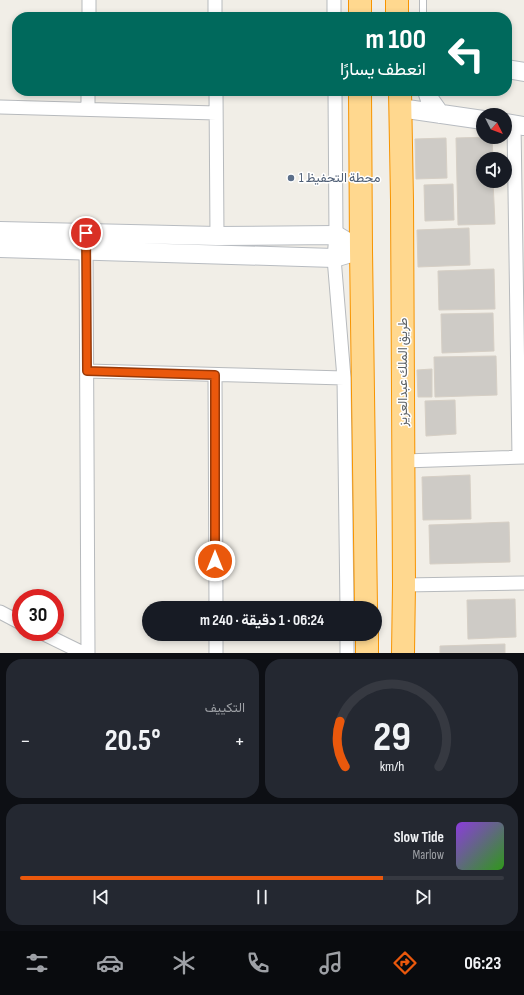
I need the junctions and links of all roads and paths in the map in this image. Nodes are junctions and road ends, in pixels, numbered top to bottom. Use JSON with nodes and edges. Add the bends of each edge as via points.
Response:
{"nodes":[{"id":1,"x":89,"y":0,"type":"edge"},
{"id":2,"x":215,"y":0,"type":"edge"},
{"id":3,"x":334,"y":0,"type":"edge"},
{"id":4,"x":360,"y":0,"type":"edge"},
{"id":5,"x":423,"y":0,"type":"edge"},
{"id":6,"x":88,"y":12,"type":"edge"},
{"id":7,"x":215,"y":12,"type":"edge"},
{"id":8,"x":334,"y":12,"type":"edge"},
{"id":9,"x":360,"y":12,"type":"edge"},
{"id":10,"x":423,"y":12,"type":"edge"},
{"id":11,"x":512,"y":70,"type":"edge"},
{"id":12,"x":524,"y":72,"type":"edge"},
{"id":13,"x":88,"y":96,"type":"edge"},
{"id":14,"x":216,"y":96,"type":"edge"},
{"id":15,"x":335,"y":96,"type":"edge"},
{"id":16,"x":360,"y":96,"type":"edge"},
{"id":17,"x":400,"y":99,"type":"edge"},
{"id":18,"x":430,"y":100,"type":"edge"},
{"id":19,"x":0,"y":107,"type":"edge"},
{"id":20,"x":88,"y":109,"type":"junction"},
{"id":21,"x":216,"y":112,"type":"junction"},
{"id":22,"x":476,"y":117,"type":"edge"},
{"id":23,"x":514,"y":124,"type":"edge"},
{"id":24,"x":0,"y":231,"type":"edge"},
{"id":25,"x":336,"y":235,"type":"junction"},
{"id":26,"x":218,"y":236,"type":"junction"},
{"id":27,"x":86,"y":241,"type":"junction"},
{"id":28,"x":0,"y":248,"type":"edge"},
{"id":29,"x":361,"y":250,"type":"junction"},
{"id":30,"x":334,"y":258,"type":"junction"},
{"id":31,"x":521,"y":349,"type":"edge"},
{"id":32,"x":87,"y":371,"type":"junction"},
{"id":33,"x":215,"y":375,"type":"junction"},
{"id":34,"x":344,"y":378,"type":"junction"},
{"id":35,"x":522,"y":457,"type":"edge"},
{"id":36,"x":404,"y":461,"type":"junction"},
{"id":37,"x":524,"y":583,"type":"edge"},
{"id":38,"x":404,"y":585,"type":"junction"},
{"id":39,"x":216,"y":601,"type":"edge"},
{"id":40,"x":347,"y":601,"type":"edge"},
{"id":41,"x":366,"y":601,"type":"edge"},
{"id":42,"x":0,"y":612,"type":"edge"},
{"id":43,"x":12,"y":618,"type":"edge"},
{"id":44,"x":58,"y":641,"type":"edge"},
{"id":45,"x":216,"y":641,"type":"edge"},
{"id":46,"x":347,"y":641,"type":"edge"},
{"id":47,"x":367,"y":641,"type":"edge"},
{"id":48,"x":83,"y":653,"type":"edge"},
{"id":49,"x":88,"y":653,"type":"edge"},
{"id":50,"x":216,"y":653,"type":"edge"},
{"id":51,"x":347,"y":653,"type":"edge"},
{"id":52,"x":367,"y":653,"type":"edge"},
{"id":53,"x":403,"y":653,"type":"edge"}],
"edges":[{"from":1,"to":6,"type":"street"},
{"from":2,"to":7,"type":"street"},
{"from":3,"to":8,"type":"street"},
{"from":4,"to":9,"type":"highway"},
{"from":5,"to":10,"type":"lane"},
{"from":11,"to":12,"type":"street"},
{"from":13,"to":20,"type":"street"},
{"from":14,"to":21,"type":"street"},
{"from":15,"to":25,"type":"street"},
{"from":16,"to":29,"type":"highway"},
{"from":17,"to":18,"type":"street"},
{"from":17,"to":36,"type":"highway","name":"طريق الملك عبدالعزيز"},
{"from":18,"to":22,"type":"street"},
{"from":19,"to":20,"type":"street"},
{"from":20,"to":21,"type":"street"},
{"from":21,"to":26,"type":"street"},
{"from":23,"to":31,"type":"street"},
{"from":24,"to":27,"type":"street"},
{"from":25,"to":26,"type":"street"},
{"from":25,"to":29,"type":"street"},
{"from":25,"to":30,"type":"street"},
{"from":26,"to":27,"type":"street"},
{"from":27,"to":28,"type":"street"},
{"from":27,"to":30,"type":"street"},
{"from":27,"to":32,"type":"street"},
{"from":29,"to":30,"type":"street"},
{"from":29,"to":41,"type":"highway"},
{"from":30,"to":34,"type":"street"},
{"from":31,"to":35,"type":"street"},
{"from":32,"to":33,"type":"street"},
{"from":32,"to":49,"type":"street"},
{"from":33,"to":34,"type":"street"},
{"from":33,"to":39,"type":"street"},
{"from":34,"to":40,"type":"street"},
{"from":35,"to":36,"type":"street"},
{"from":36,"to":38,"type":"highway","name":"طريق الملك عبدالعزيز"},
{"from":37,"to":38,"type":"street"},
{"from":38,"to":53,"type":"highway","name":"طريق الملك عبدالعزيز"},
{"from":42,"to":43,"type":"street"},
{"from":44,"to":48,"type":"street"},
{"from":45,"to":50,"type":"street"},
{"from":46,"to":51,"type":"street"},
{"from":47,"to":52,"type":"highway"}]}
